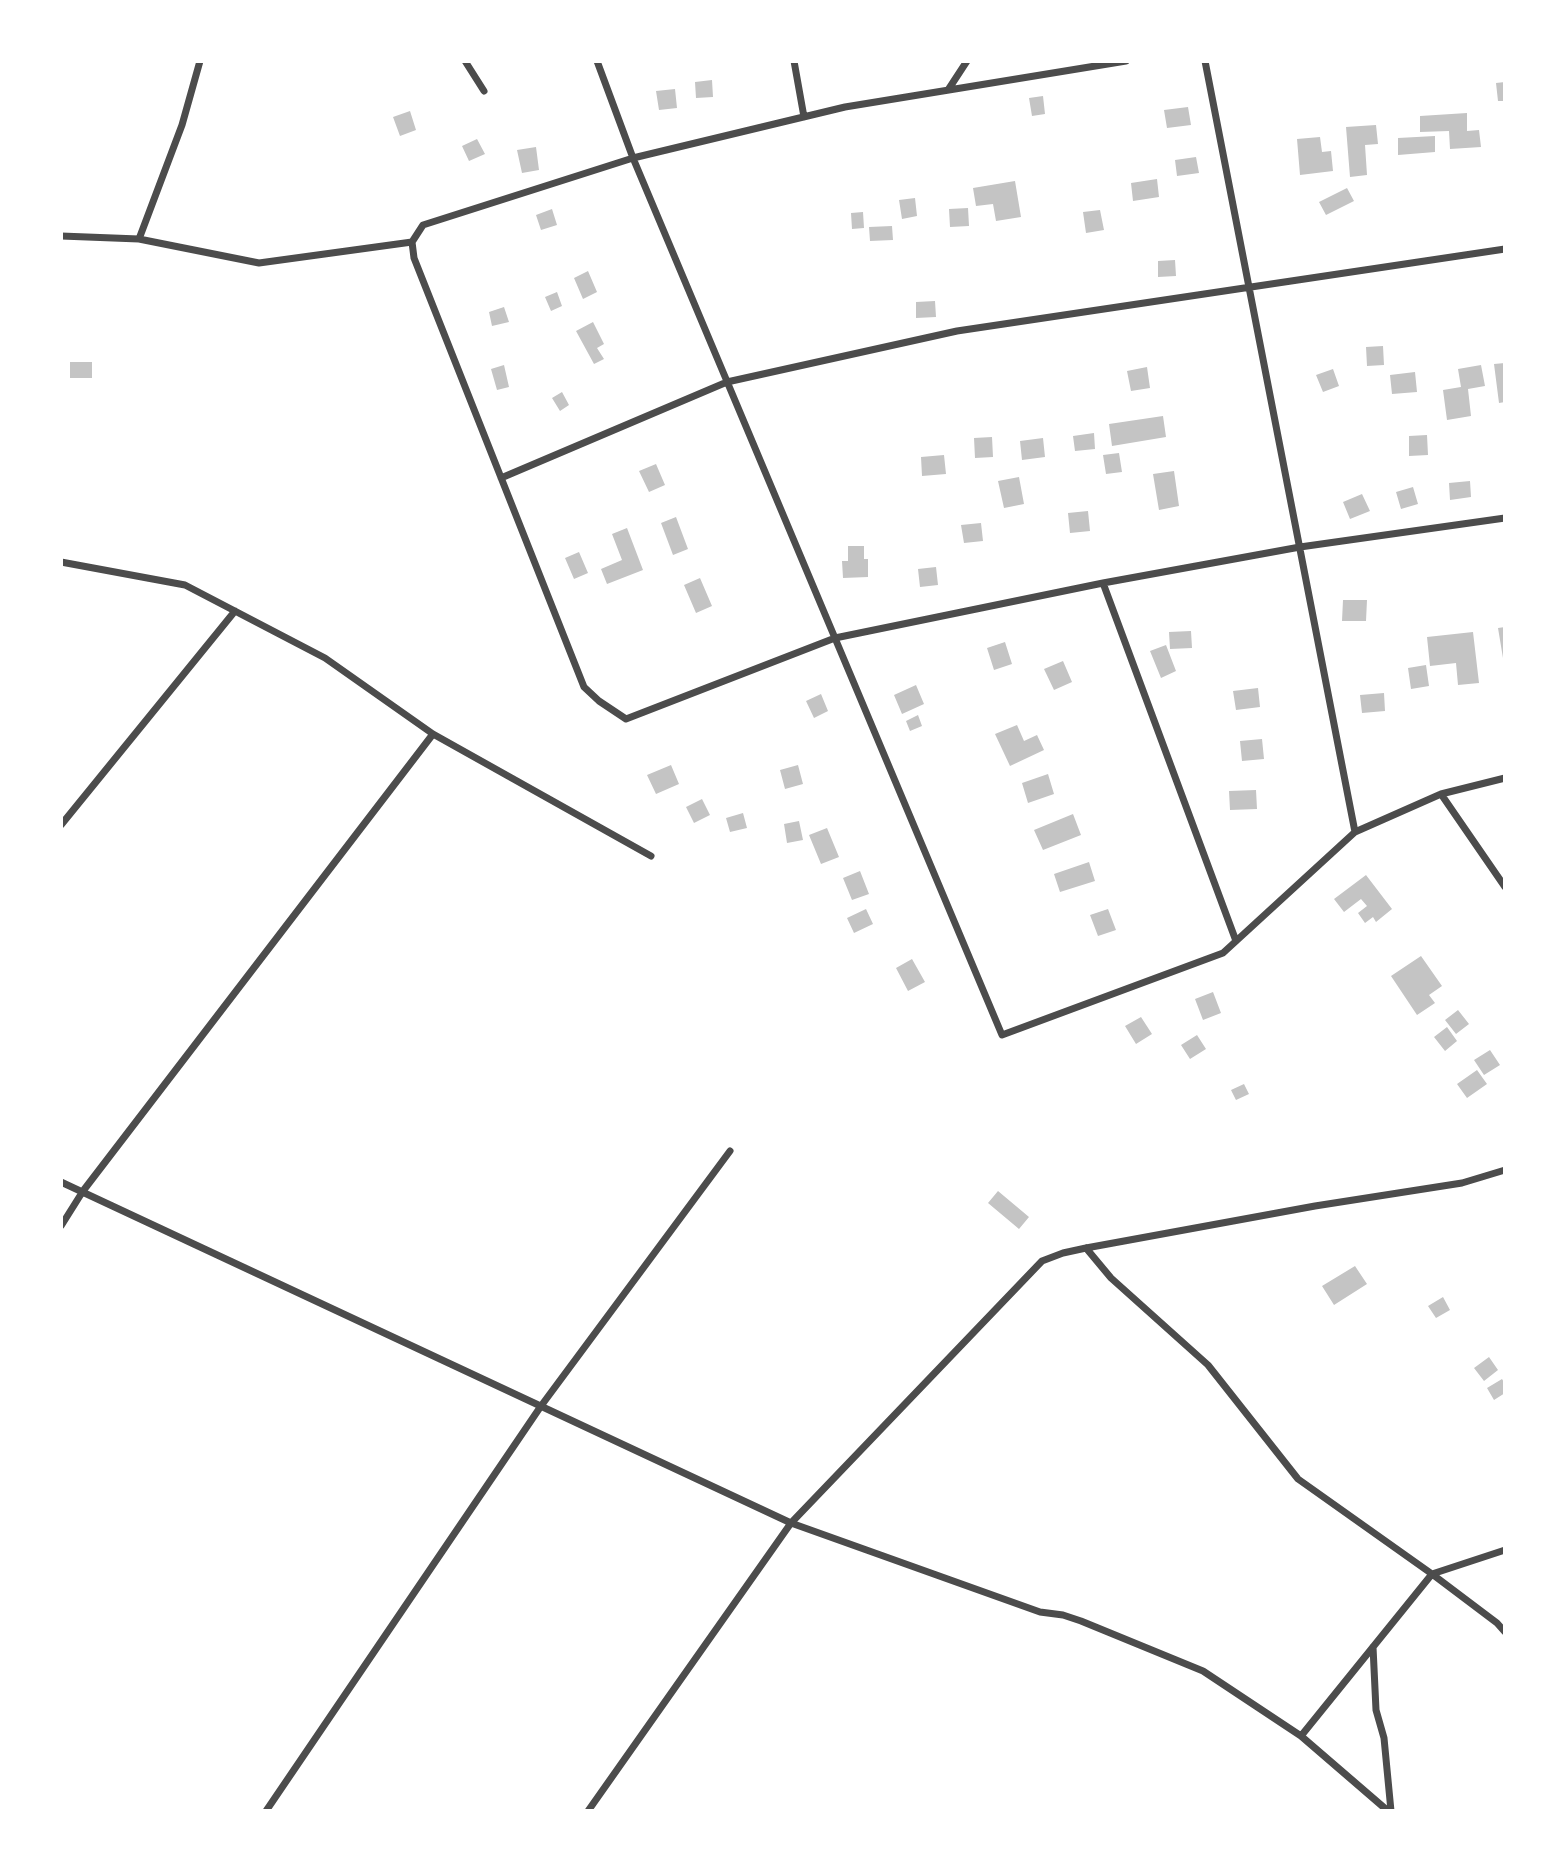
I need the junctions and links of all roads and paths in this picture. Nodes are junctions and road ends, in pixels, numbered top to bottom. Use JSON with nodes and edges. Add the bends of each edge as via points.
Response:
{"nodes":[{"id":1,"x":200,"y":61,"type":"edge"},
{"id":2,"x":465,"y":61,"type":"edge"},
{"id":3,"x":597,"y":61,"type":"edge"},
{"id":4,"x":794,"y":61,"type":"edge"},
{"id":5,"x":967,"y":61,"type":"edge"},
{"id":6,"x":1126,"y":61,"type":"edge"},
{"id":7,"x":1205,"y":61,"type":"edge"},
{"id":8,"x":948,"y":90,"type":"junction"},
{"id":9,"x":484,"y":91,"type":"dead end"},
{"id":10,"x":804,"y":117,"type":"junction"},
{"id":11,"x":633,"y":159,"type":"junction"},
{"id":12,"x":61,"y":236,"type":"edge"},
{"id":13,"x":139,"y":239,"type":"junction"},
{"id":14,"x":412,"y":242,"type":"junction"},
{"id":15,"x":1505,"y":249,"type":"edge"},
{"id":16,"x":1248,"y":287,"type":"junction"},
{"id":17,"x":727,"y":382,"type":"junction"},
{"id":18,"x":501,"y":478,"type":"junction"},
{"id":19,"x":1505,"y":518,"type":"edge"},
{"id":20,"x":1300,"y":547,"type":"junction"},
{"id":21,"x":61,"y":562,"type":"edge"},
{"id":22,"x":1103,"y":583,"type":"junction"},
{"id":23,"x":235,"y":611,"type":"junction"},
{"id":24,"x":835,"y":638,"type":"junction"},
{"id":25,"x":433,"y":734,"type":"junction"},
{"id":26,"x":1505,"y":778,"type":"edge"},
{"id":27,"x":1441,"y":794,"type":"junction"},
{"id":28,"x":61,"y":825,"type":"edge"},
{"id":29,"x":1355,"y":832,"type":"junction"},
{"id":30,"x":651,"y":856,"type":"dead end"},
{"id":31,"x":1505,"y":887,"type":"edge"},
{"id":32,"x":1236,"y":941,"type":"junction"},
{"id":33,"x":730,"y":1150,"type":"dead end"},
{"id":34,"x":1505,"y":1170,"type":"edge"},
{"id":35,"x":61,"y":1182,"type":"edge"},
{"id":36,"x":83,"y":1191,"type":"junction"},
{"id":37,"x":61,"y":1226,"type":"edge"},
{"id":38,"x":1087,"y":1248,"type":"junction"},
{"id":39,"x":541,"y":1406,"type":"junction"},
{"id":40,"x":791,"y":1523,"type":"junction"},
{"id":41,"x":1505,"y":1549,"type":"edge"},
{"id":42,"x":1433,"y":1574,"type":"junction"},
{"id":43,"x":1505,"y":1632,"type":"edge"},
{"id":44,"x":1373,"y":1647,"type":"junction"},
{"id":45,"x":1301,"y":1736,"type":"junction"},
{"id":46,"x":266,"y":1811,"type":"edge"},
{"id":47,"x":588,"y":1811,"type":"edge"},
{"id":48,"x":1389,"y":1811,"type":"edge"}],
"edges":[{"from":1,"to":13,"type":"street"},
{"from":2,"to":9,"type":"street"},
{"from":3,"to":11,"type":"street"},
{"from":4,"to":10,"type":"street"},
{"from":5,"to":8,"type":"street"},
{"from":6,"to":8,"type":"street"},
{"from":7,"to":16,"type":"street"},
{"from":8,"to":10,"type":"street"},
{"from":10,"to":11,"type":"street"},
{"from":11,"to":14,"type":"street","via":[[423,225]]},
{"from":11,"to":17,"type":"street"},
{"from":12,"to":13,"type":"street"},
{"from":13,"to":14,"type":"street","via":[[259,263]]},
{"from":14,"to":18,"type":"street","via":[[414,258]]},
{"from":15,"to":16,"type":"street"},
{"from":16,"to":17,"type":"street","via":[[957,331]]},
{"from":16,"to":20,"type":"street"},
{"from":17,"to":18,"type":"street"},
{"from":17,"to":24,"type":"street"},
{"from":18,"to":24,"type":"street","via":[[584,687],[626,719]]},
{"from":19,"to":20,"type":"street"},
{"from":20,"to":22,"type":"street"},
{"from":20,"to":29,"type":"street"},
{"from":21,"to":23,"type":"street","via":[[185,585]]},
{"from":22,"to":24,"type":"street"},
{"from":22,"to":32,"type":"street"},
{"from":23,"to":25,"type":"street","via":[[325,658]]},
{"from":23,"to":28,"type":"street"},
{"from":24,"to":32,"type":"street","via":[[1002,1035],[1223,953]]},
{"from":25,"to":30,"type":"street"},
{"from":25,"to":36,"type":"street"},
{"from":26,"to":27,"type":"street"},
{"from":27,"to":29,"type":"street"},
{"from":27,"to":31,"type":"street"},
{"from":29,"to":32,"type":"street"},
{"from":33,"to":39,"type":"street"},
{"from":34,"to":38,"type":"street","via":[[1462,1183]]},
{"from":35,"to":36,"type":"street"},
{"from":36,"to":37,"type":"street"},
{"from":36,"to":39,"type":"street"},
{"from":38,"to":40,"type":"street","via":[[1042,1261]]},
{"from":38,"to":42,"type":"street","via":[[1111,1278],[1208,1365],[1298,1479]]},
{"from":39,"to":40,"type":"street"},
{"from":39,"to":46,"type":"street"},
{"from":40,"to":45,"type":"street","via":[[1040,1612],[1081,1621],[1203,1671]]},
{"from":40,"to":47,"type":"street"},
{"from":41,"to":42,"type":"street"},
{"from":42,"to":43,"type":"street"},
{"from":42,"to":44,"type":"street"},
{"from":44,"to":45,"type":"street"},
{"from":44,"to":48,"type":"street"},
{"from":45,"to":48,"type":"street"}]}
